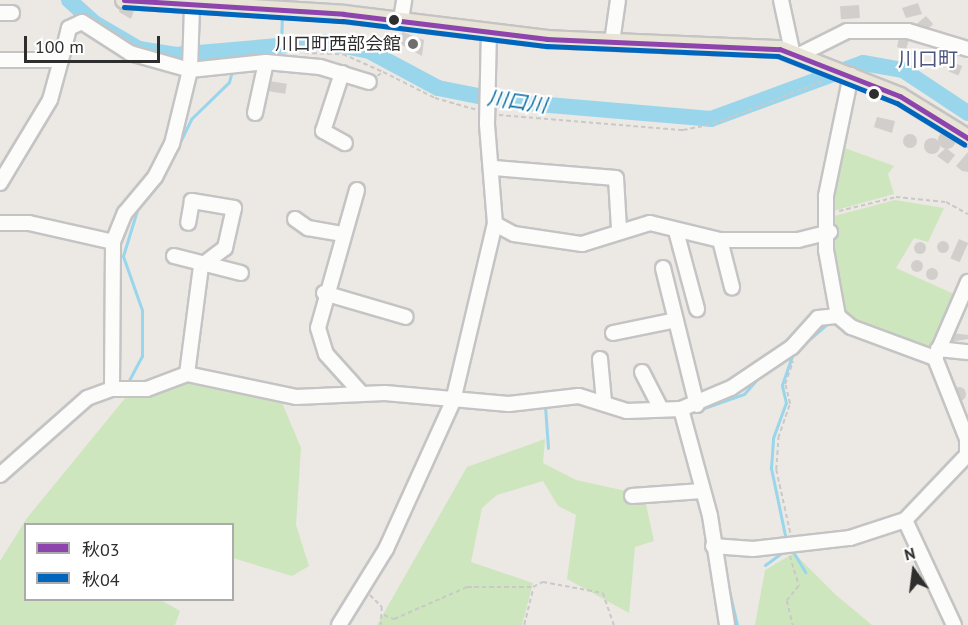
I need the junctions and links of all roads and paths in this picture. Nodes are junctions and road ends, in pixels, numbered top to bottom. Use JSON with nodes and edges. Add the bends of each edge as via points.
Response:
{"nodes":[{"id":1,"x":124,"y":0,"type":"edge"},
{"id":2,"x":404,"y":0,"type":"edge"},
{"id":3,"x":618,"y":0,"type":"edge"},
{"id":4,"x":781,"y":0,"type":"edge"},
{"id":5,"x":192,"y":6,"type":"junction"},
{"id":6,"x":285,"y":6,"type":"edge"},
{"id":7,"x":400,"y":20,"type":"junction"},
{"id":8,"x":489,"y":32,"type":"junction"},
{"id":9,"x":612,"y":42,"type":"junction"},
{"id":10,"x":968,"y":49,"type":"edge"},
{"id":11,"x":800,"y":54,"type":"junction"},
{"id":12,"x":0,"y":60,"type":"edge"},
{"id":13,"x":61,"y":60,"type":"junction"},
{"id":14,"x":266,"y":62,"type":"junction"},
{"id":15,"x":191,"y":67,"type":"junction"},
{"id":16,"x":342,"y":73,"type":"junction"},
{"id":17,"x":851,"y":75,"type":"junction"},
{"id":18,"x":831,"y":79,"type":"dead end"},
{"id":19,"x":369,"y":82,"type":"joint"},
{"id":20,"x":255,"y":113,"type":"dead end"},
{"id":21,"x":487,"y":114,"type":"junction"},
{"id":22,"x":968,"y":138,"type":"edge"},
{"id":23,"x":345,"y":143,"type":"dead end"},
{"id":24,"x":494,"y":168,"type":"junction"},
{"id":25,"x":0,"y":183,"type":"edge"},
{"id":26,"x":357,"y":190,"type":"dead end"},
{"id":27,"x":830,"y":214,"type":"junction"},
{"id":28,"x":968,"y":214,"type":"edge"},
{"id":29,"x":295,"y":219,"type":"dead end"},
{"id":30,"x":188,"y":223,"type":"dead end"},
{"id":31,"x":0,"y":224,"type":"edge"},
{"id":32,"x":495,"y":224,"type":"junction"},
{"id":33,"x":619,"y":228,"type":"junction"},
{"id":34,"x":676,"y":231,"type":"junction"},
{"id":35,"x":830,"y":232,"type":"junction"},
{"id":36,"x":341,"y":234,"type":"junction"},
{"id":37,"x":720,"y":240,"type":"junction"},
{"id":38,"x":113,"y":242,"type":"junction"},
{"id":39,"x":174,"y":256,"type":"dead end"},
{"id":40,"x":207,"y":262,"type":"junction"},
{"id":41,"x":663,"y":268,"type":"dead end"},
{"id":42,"x":241,"y":273,"type":"dead end"},
{"id":43,"x":732,"y":287,"type":"dead end"},
{"id":44,"x":691,"y":288,"type":"junction"},
{"id":45,"x":966,"y":288,"type":"edge"},
{"id":46,"x":324,"y":293,"type":"junction"},
{"id":47,"x":669,"y":294,"type":"junction"},
{"id":48,"x":697,"y":309,"type":"dead end"},
{"id":49,"x":406,"y":316,"type":"dead end"},
{"id":50,"x":838,"y":316,"type":"junction"},
{"id":51,"x":676,"y":320,"type":"junction"},
{"id":52,"x":613,"y":333,"type":"dead end"},
{"id":53,"x":796,"y":352,"type":"dead end"},
{"id":54,"x":968,"y":352,"type":"edge"},
{"id":55,"x":937,"y":353,"type":"junction"},
{"id":56,"x":600,"y":359,"type":"dead end"},
{"id":57,"x":642,"y":372,"type":"dead end"},
{"id":58,"x":187,"y":374,"type":"junction"},
{"id":59,"x":112,"y":389,"type":"junction"},
{"id":60,"x":362,"y":394,"type":"junction"},
{"id":61,"x":453,"y":401,"type":"junction"},
{"id":62,"x":604,"y":401,"type":"junction"},
{"id":63,"x":697,"y":405,"type":"junction"},
{"id":64,"x":661,"y":409,"type":"junction"},
{"id":65,"x":682,"y":413,"type":"junction"},
{"id":66,"x":967,"y":439,"type":"edge"},
{"id":67,"x":968,"y":455,"type":"edge"},
{"id":68,"x":0,"y":475,"type":"edge"},
{"id":69,"x":702,"y":491,"type":"junction"},
{"id":70,"x":632,"y":496,"type":"dead end"},
{"id":71,"x":905,"y":520,"type":"junction"},
{"id":72,"x":791,"y":544,"type":"junction"},
{"id":73,"x":713,"y":546,"type":"junction"},
{"id":74,"x":533,"y":587,"type":"junction"},
{"id":75,"x":363,"y":589,"type":"junction"},
{"id":76,"x":384,"y":615,"type":"junction"},
{"id":77,"x":339,"y":625,"type":"edge"},
{"id":78,"x":381,"y":625,"type":"edge"},
{"id":79,"x":524,"y":625,"type":"edge"},
{"id":80,"x":614,"y":625,"type":"edge"},
{"id":81,"x":727,"y":625,"type":"edge"},
{"id":82,"x":793,"y":625,"type":"edge"},
{"id":83,"x":954,"y":625,"type":"edge"}],
"edges":[{"from":1,"to":5,"type":"main road"},
{"from":2,"to":7,"type":"street"},
{"from":3,"to":9,"type":"street"},
{"from":4,"to":11,"type":"street"},
{"from":5,"to":6,"type":"main road"},
{"from":5,"to":15,"type":"street"},
{"from":6,"to":7,"type":"main road"},
{"from":7,"to":8,"type":"main road"},
{"from":8,"to":9,"type":"main road"},
{"from":8,"to":21,"type":"street"},
{"from":9,"to":11,"type":"main road","via":[[748,45]]},
{"from":10,"to":11,"type":"street","via":[[908,31],[847,31]]},
{"from":11,"to":17,"type":"main road"},
{"from":12,"to":13,"type":"street"},
{"from":13,"to":15,"type":"street","via":[[69,28],[82,22],[130,53]]},
{"from":13,"to":25,"type":"street","via":[[50,100]]},
{"from":14,"to":15,"type":"street"},
{"from":14,"to":16,"type":"street"},
{"from":14,"to":20,"type":"street"},
{"from":15,"to":38,"type":"street","via":[[172,144],[155,177],[125,213]]},
{"from":16,"to":19,"type":"street"},
{"from":16,"to":23,"type":"street","via":[[323,131],[324,136]]},
{"from":17,"to":22,"type":"main road","via":[[919,106]]},
{"from":17,"to":27,"type":"street","via":[[826,196]]},
{"from":18,"to":21,"type":"path","via":[[713,124],[683,130]]},
{"from":19,"to":21,"type":"path","via":[[383,72],[435,98]]},
{"from":21,"to":24,"type":"street"},
{"from":24,"to":32,"type":"street"},
{"from":24,"to":33,"type":"street","via":[[616,178]]},
{"from":26,"to":36,"type":"street"},
{"from":27,"to":28,"type":"path","via":[[896,198],[946,202]]},
{"from":27,"to":35,"type":"street"},
{"from":29,"to":36,"type":"street","via":[[308,228]]},
{"from":30,"to":40,"type":"street","via":[[192,201],[234,208],[225,248]]},
{"from":31,"to":38,"type":"street","via":[[29,223]]},
{"from":32,"to":33,"type":"street","via":[[514,234],[582,244]]},
{"from":32,"to":61,"type":"street"},
{"from":33,"to":34,"type":"street","via":[[650,223]]},
{"from":34,"to":37,"type":"street"},
{"from":34,"to":44,"type":"street"},
{"from":35,"to":37,"type":"street","via":[[798,240]]},
{"from":35,"to":50,"type":"street","via":[[826,250]]},
{"from":36,"to":46,"type":"street"},
{"from":37,"to":43,"type":"street"},
{"from":38,"to":59,"type":"street"},
{"from":39,"to":40,"type":"street"},
{"from":40,"to":42,"type":"street"},
{"from":40,"to":58,"type":"street","via":[[201,266]]},
{"from":41,"to":47,"type":"street"},
{"from":44,"to":47,"type":"street"},
{"from":44,"to":48,"type":"street"},
{"from":45,"to":55,"type":"street"},
{"from":46,"to":49,"type":"street"},
{"from":46,"to":60,"type":"street","via":[[320,339],[337,369]]},
{"from":47,"to":51,"type":"street"},
{"from":50,"to":55,"type":"street","via":[[851,327]]},
{"from":50,"to":63,"type":"street","via":[[818,318],[792,347]]},
{"from":51,"to":52,"type":"street"},
{"from":51,"to":63,"type":"street"},
{"from":53,"to":72,"type":"path","via":[[785,384],[790,404],[778,438],[776,470]]},
{"from":54,"to":55,"type":"street"},
{"from":55,"to":66,"type":"street"},
{"from":56,"to":62,"type":"street"},
{"from":57,"to":64,"type":"street"},
{"from":58,"to":59,"type":"street","via":[[147,389]]},
{"from":58,"to":60,"type":"street","via":[[296,397]]},
{"from":59,"to":68,"type":"street","via":[[87,398]]},
{"from":60,"to":61,"type":"street"},
{"from":61,"to":62,"type":"street","via":[[509,404],[579,396]]},
{"from":61,"to":75,"type":"street"},
{"from":62,"to":64,"type":"street","via":[[627,411]]},
{"from":63,"to":65,"type":"street"},
{"from":64,"to":65,"type":"street"},
{"from":65,"to":69,"type":"street"},
{"from":66,"to":67,"type":"street"},
{"from":67,"to":71,"type":"street"},
{"from":69,"to":70,"type":"street"},
{"from":69,"to":73,"type":"street"},
{"from":71,"to":72,"type":"street","via":[[850,538]]},
{"from":71,"to":83,"type":"street"},
{"from":72,"to":73,"type":"street"},
{"from":72,"to":82,"type":"path","via":[[799,586],[787,601]]},
{"from":73,"to":81,"type":"street"},
{"from":74,"to":76,"type":"path","via":[[467,586],[394,619]]},
{"from":74,"to":79,"type":"path"},
{"from":74,"to":80,"type":"path","via":[[543,582],[603,593]]},
{"from":75,"to":76,"type":"path"},
{"from":75,"to":77,"type":"street"},
{"from":76,"to":78,"type":"path"}]}
